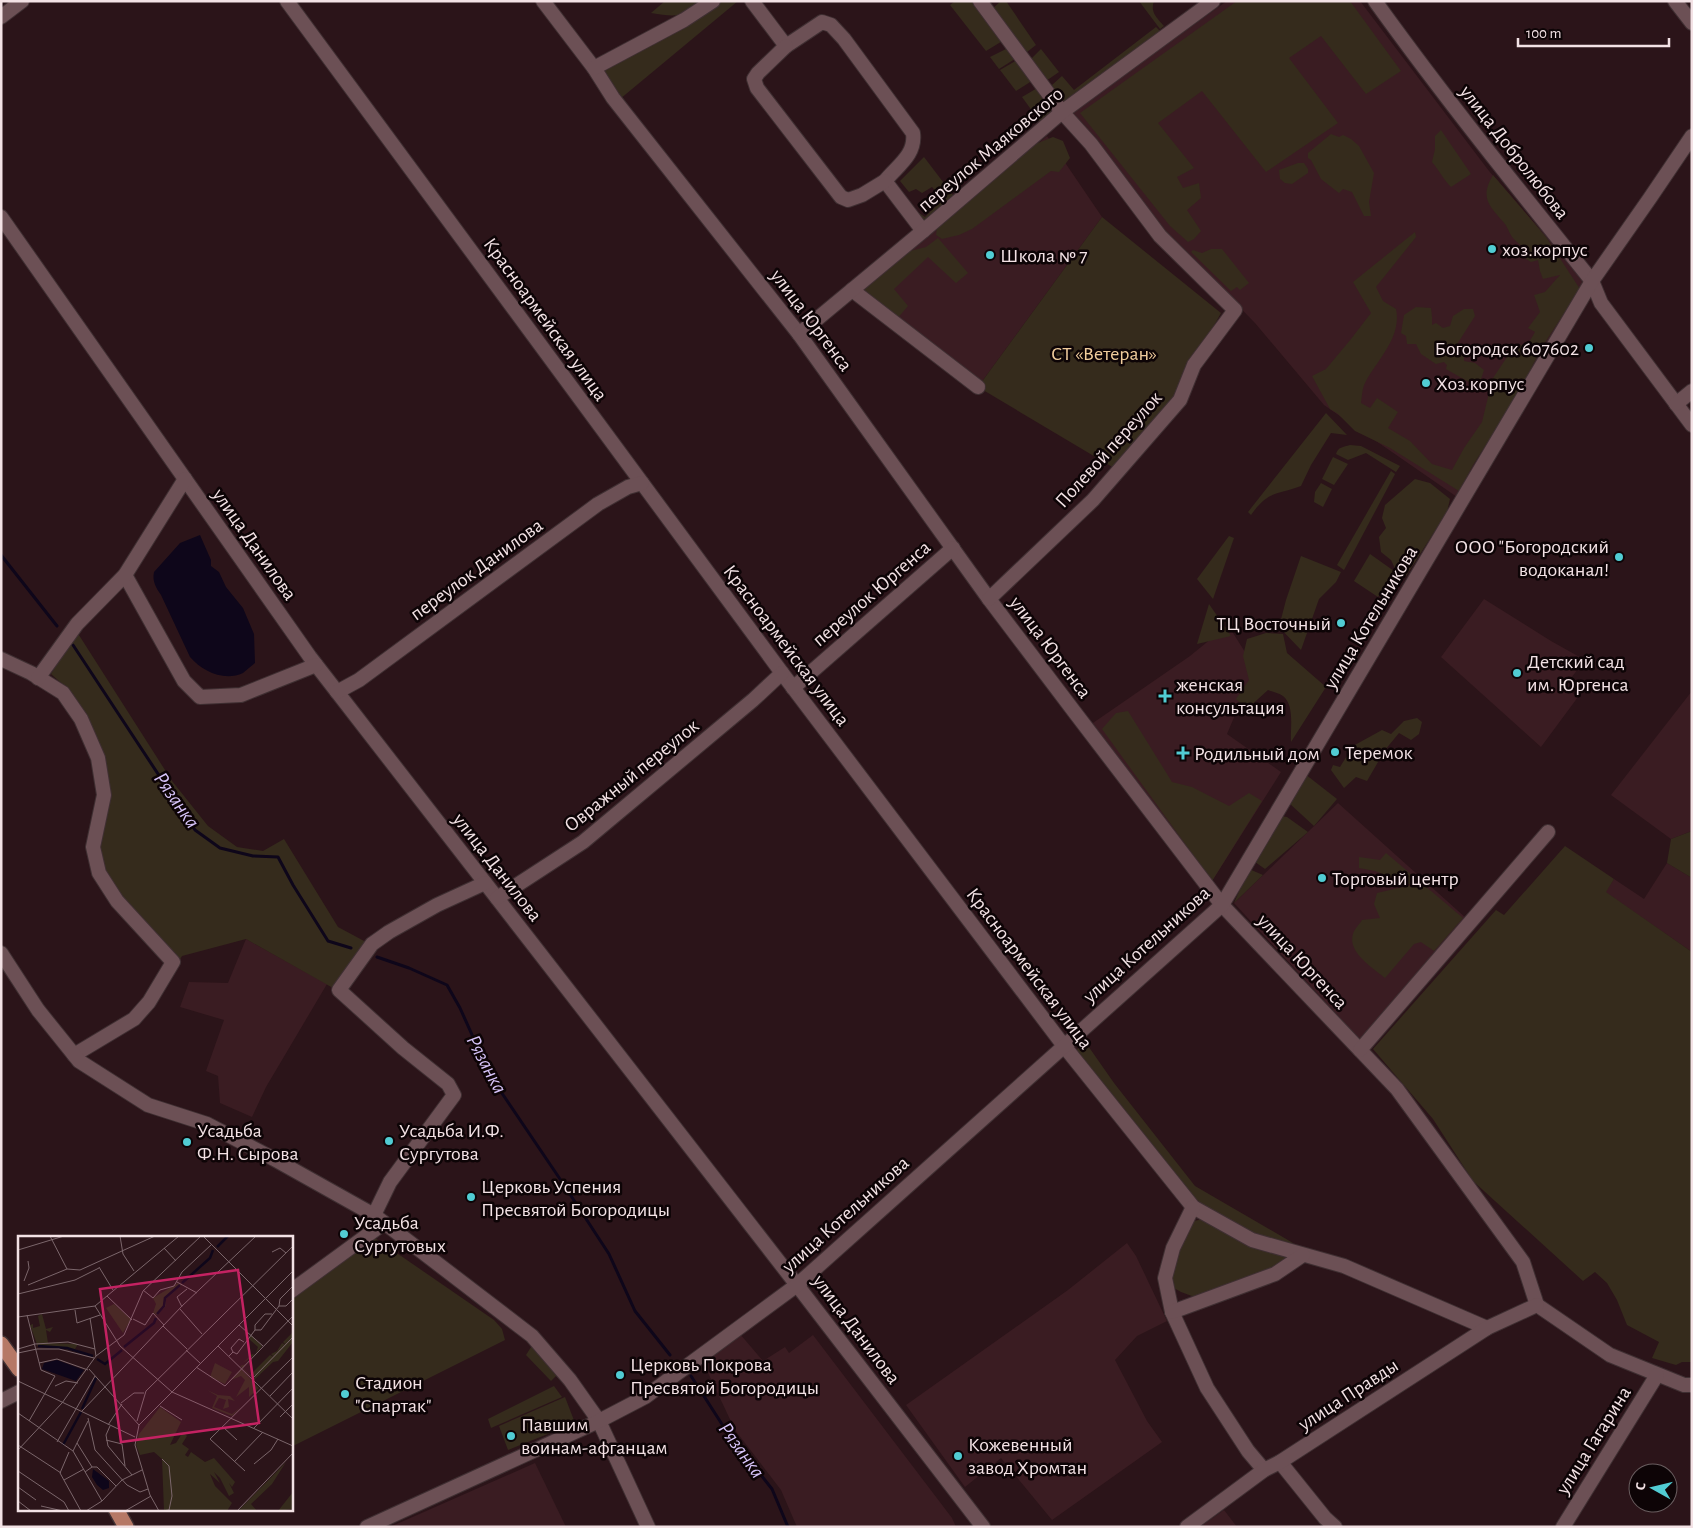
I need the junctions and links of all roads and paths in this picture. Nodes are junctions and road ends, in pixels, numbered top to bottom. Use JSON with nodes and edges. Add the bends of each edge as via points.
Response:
{"nodes":[{"id":1,"x":22,"y":1,"type":"edge"},
{"id":2,"x":287,"y":1,"type":"edge"},
{"id":3,"x":543,"y":1,"type":"edge"},
{"id":4,"x":713,"y":1,"type":"edge"},
{"id":5,"x":752,"y":1,"type":"edge"},
{"id":6,"x":980,"y":1,"type":"edge"},
{"id":7,"x":1213,"y":1,"type":"edge"},
{"id":8,"x":1375,"y":1,"type":"edge"},
{"id":9,"x":1675,"y":1,"type":"edge"},
{"id":10,"x":1196,"y":6,"type":"edge"},
{"id":11,"x":1,"y":17,"type":"edge"},
{"id":12,"x":1692,"y":23,"type":"edge"},
{"id":13,"x":786,"y":46,"type":"junction"},
{"id":14,"x":594,"y":68,"type":"junction"},
{"id":15,"x":1062,"y":112,"type":"junction"},
{"id":16,"x":1692,"y":136,"type":"edge"},
{"id":17,"x":885,"y":182,"type":"junction"},
{"id":18,"x":1,"y":217,"type":"edge"},
{"id":19,"x":923,"y":231,"type":"junction"},
{"id":20,"x":1592,"y":281,"type":"junction"},
{"id":21,"x":852,"y":290,"type":"junction"},
{"id":22,"x":799,"y":334,"type":"junction"},
{"id":23,"x":978,"y":387,"type":"dead end"},
{"id":24,"x":1692,"y":391,"type":"edge"},
{"id":25,"x":1676,"y":404,"type":"junction"},
{"id":26,"x":1692,"y":425,"type":"edge"},
{"id":27,"x":185,"y":479,"type":"junction"},
{"id":28,"x":642,"y":483,"type":"junction"},
{"id":29,"x":953,"y":548,"type":"junction"},
{"id":30,"x":125,"y":575,"type":"junction"},
{"id":31,"x":989,"y":599,"type":"junction"},
{"id":32,"x":1,"y":659,"type":"edge"},
{"id":33,"x":316,"y":665,"type":"junction"},
{"id":34,"x":782,"y":673,"type":"junction"},
{"id":35,"x":38,"y":678,"type":"junction"},
{"id":36,"x":793,"y":688,"type":"junction"},
{"id":37,"x":337,"y":692,"type":"junction"},
{"id":38,"x":1548,"y":832,"type":"dead end"},
{"id":39,"x":485,"y":883,"type":"junction"},
{"id":40,"x":497,"y":898,"type":"junction"},
{"id":41,"x":1222,"y":904,"type":"junction"},
{"id":42,"x":1,"y":953,"type":"edge"},
{"id":43,"x":1064,"y":1046,"type":"junction"},
{"id":44,"x":1360,"y":1050,"type":"junction"},
{"id":45,"x":74,"y":1055,"type":"junction"},
{"id":46,"x":1193,"y":1207,"type":"junction"},
{"id":47,"x":379,"y":1219,"type":"junction"},
{"id":48,"x":1303,"y":1254,"type":"junction"},
{"id":49,"x":797,"y":1285,"type":"junction"},
{"id":50,"x":292,"y":1290,"type":"edge"},
{"id":51,"x":1537,"y":1305,"type":"junction"},
{"id":52,"x":1172,"y":1312,"type":"junction"},
{"id":53,"x":1487,"y":1328,"type":"junction"},
{"id":54,"x":1,"y":1344,"type":"edge"},
{"id":55,"x":18,"y":1368,"type":"edge"},
{"id":56,"x":1657,"y":1375,"type":"junction"},
{"id":57,"x":1692,"y":1384,"type":"edge"},
{"id":58,"x":18,"y":1392,"type":"edge"},
{"id":59,"x":1,"y":1401,"type":"edge"},
{"id":60,"x":599,"y":1421,"type":"junction"},
{"id":61,"x":1280,"y":1462,"type":"junction"},
{"id":62,"x":1264,"y":1470,"type":"junction"},
{"id":63,"x":117,"y":1510,"type":"edge"},
{"id":64,"x":126,"y":1527,"type":"edge"},
{"id":65,"x":367,"y":1527,"type":"edge"},
{"id":66,"x":648,"y":1527,"type":"edge"},
{"id":67,"x":983,"y":1527,"type":"edge"},
{"id":68,"x":1187,"y":1527,"type":"edge"},
{"id":69,"x":1335,"y":1527,"type":"edge"},
{"id":70,"x":1563,"y":1527,"type":"edge"}],
"edges":[{"from":1,"to":11,"type":"street"},
{"from":2,"to":28,"type":"street","name":"Красноармейская улица"},
{"from":3,"to":14,"type":"street","name":"улица Юргенса"},
{"from":4,"to":14,"type":"street"},
{"from":5,"to":13,"type":"street"},
{"from":6,"to":15,"type":"street"},
{"from":7,"to":10,"type":"street","name":"переулок Маяковского"},
{"from":8,"to":20,"type":"street","name":"улица Добролюбова","via":[[1417,60]]},
{"from":9,"to":12,"type":"street"},
{"from":10,"to":15,"type":"street","name":"переулок Маяковского"},
{"from":13,"to":17,"type":"street","via":[[758,73],[754,80],[757,88],[841,197],[848,200]]},
{"from":13,"to":17,"type":"street","via":[[822,22],[831,25],[913,133],[910,153]]},
{"from":14,"to":22,"type":"street","name":"улица Юргенса","via":[[613,98]]},
{"from":15,"to":19,"type":"street","name":"переулок Маяковского"},
{"from":15,"to":31,"type":"street","name":"Полевой переулок","via":[[1091,144],[1160,236],[1235,310],[1194,365],[1180,400],[1093,500]]},
{"from":16,"to":20,"type":"street","name":"улица Котельникова"},
{"from":17,"to":19,"type":"street"},
{"from":18,"to":27,"type":"street","name":"улица Данилова"},
{"from":19,"to":21,"type":"street","name":"переулок Маяковского"},
{"from":20,"to":25,"type":"street","name":"улица Добролюбова","via":[[1601,303]]},
{"from":20,"to":41,"type":"street","name":"улица Котельникова"},
{"from":21,"to":22,"type":"street","name":"переулок Маяковского"},
{"from":21,"to":23,"type":"street"},
{"from":22,"to":29,"type":"street","name":"улица Юргенса"},
{"from":24,"to":25,"type":"street"},
{"from":25,"to":26,"type":"street","name":"улица Добролюбова"},
{"from":27,"to":30,"type":"street"},
{"from":27,"to":33,"type":"street","name":"улица Данилова"},
{"from":28,"to":34,"type":"street","name":"Красноармейская улица"},
{"from":28,"to":37,"type":"street","name":"переулок Данилова","via":[[598,504],[359,680]]},
{"from":29,"to":31,"type":"street","name":"улица Юргенса"},
{"from":29,"to":36,"type":"street","name":"переулок Юргенса"},
{"from":30,"to":33,"type":"street","via":[[184,681],[200,697],[241,695]]},
{"from":30,"to":35,"type":"street","via":[[77,624]]},
{"from":31,"to":41,"type":"street","name":"улица Юргенса"},
{"from":32,"to":35,"type":"street"},
{"from":33,"to":37,"type":"street","name":"улица Данилова"},
{"from":34,"to":36,"type":"street","name":"Красноармейская улица"},
{"from":34,"to":40,"type":"street","name":"Овражный переулок","via":[[582,842]]},
{"from":35,"to":45,"type":"street","via":[[63,693],[81,719],[98,758],[104,796],[93,847],[99,873],[117,901],[173,962],[149,1002],[134,1019]]},
{"from":36,"to":43,"type":"street","name":"Красноармейская улица"},
{"from":37,"to":39,"type":"street","name":"улица Данилова"},
{"from":38,"to":44,"type":"street"},
{"from":39,"to":40,"type":"street","name":"улица Данилова"},
{"from":39,"to":47,"type":"street","via":[[437,905],[372,944],[340,990],[448,1084],[454,1095],[390,1182]]},
{"from":40,"to":49,"type":"street","name":"улица Данилова"},
{"from":41,"to":43,"type":"street","name":"улица Котельникова"},
{"from":41,"to":44,"type":"street","name":"улица Юргенса"},
{"from":42,"to":45,"type":"street","via":[[38,1010]]},
{"from":43,"to":46,"type":"street","name":"Красноармейская улица"},
{"from":43,"to":49,"type":"street","name":"улица Котельникова"},
{"from":44,"to":51,"type":"street","name":"улица Юргенса","via":[[1398,1089],[1523,1262]]},
{"from":45,"to":47,"type":"street","via":[[148,1105],[206,1124]]},
{"from":46,"to":48,"type":"street","name":"Красноармейская улица","via":[[1252,1240]]},
{"from":46,"to":52,"type":"street","via":[[1173,1248],[1165,1278]]},
{"from":47,"to":50,"type":"street"},
{"from":47,"to":60,"type":"street","via":[[532,1336],[570,1380]]},
{"from":48,"to":52,"type":"street","via":[[1275,1274]]},
{"from":48,"to":53,"type":"street","name":"Красноармейская улица","via":[[1344,1266]]},
{"from":49,"to":60,"type":"street","name":"улица Котельникова","via":[[645,1397]]},
{"from":49,"to":67,"type":"street","name":"улица Данилова"},
{"from":51,"to":53,"type":"street","name":"улица Правды"},
{"from":51,"to":56,"type":"street","via":[[1610,1355]]},
{"from":52,"to":62,"type":"street","via":[[1207,1388]]},
{"from":53,"to":61,"type":"street","name":"улица Правды"},
{"from":54,"to":55,"type":"main road"},
{"from":56,"to":57,"type":"street","via":[[1684,1385]]},
{"from":56,"to":70,"type":"street","name":"улица Гагарина"},
{"from":58,"to":59,"type":"street"},
{"from":60,"to":65,"type":"street","name":"улица Котельникова"},
{"from":60,"to":66,"type":"street"},
{"from":61,"to":62,"type":"street","name":"улица Правды"},
{"from":61,"to":69,"type":"street"},
{"from":62,"to":68,"type":"street","name":"улица Правды"},
{"from":63,"to":64,"type":"main road"}]}
